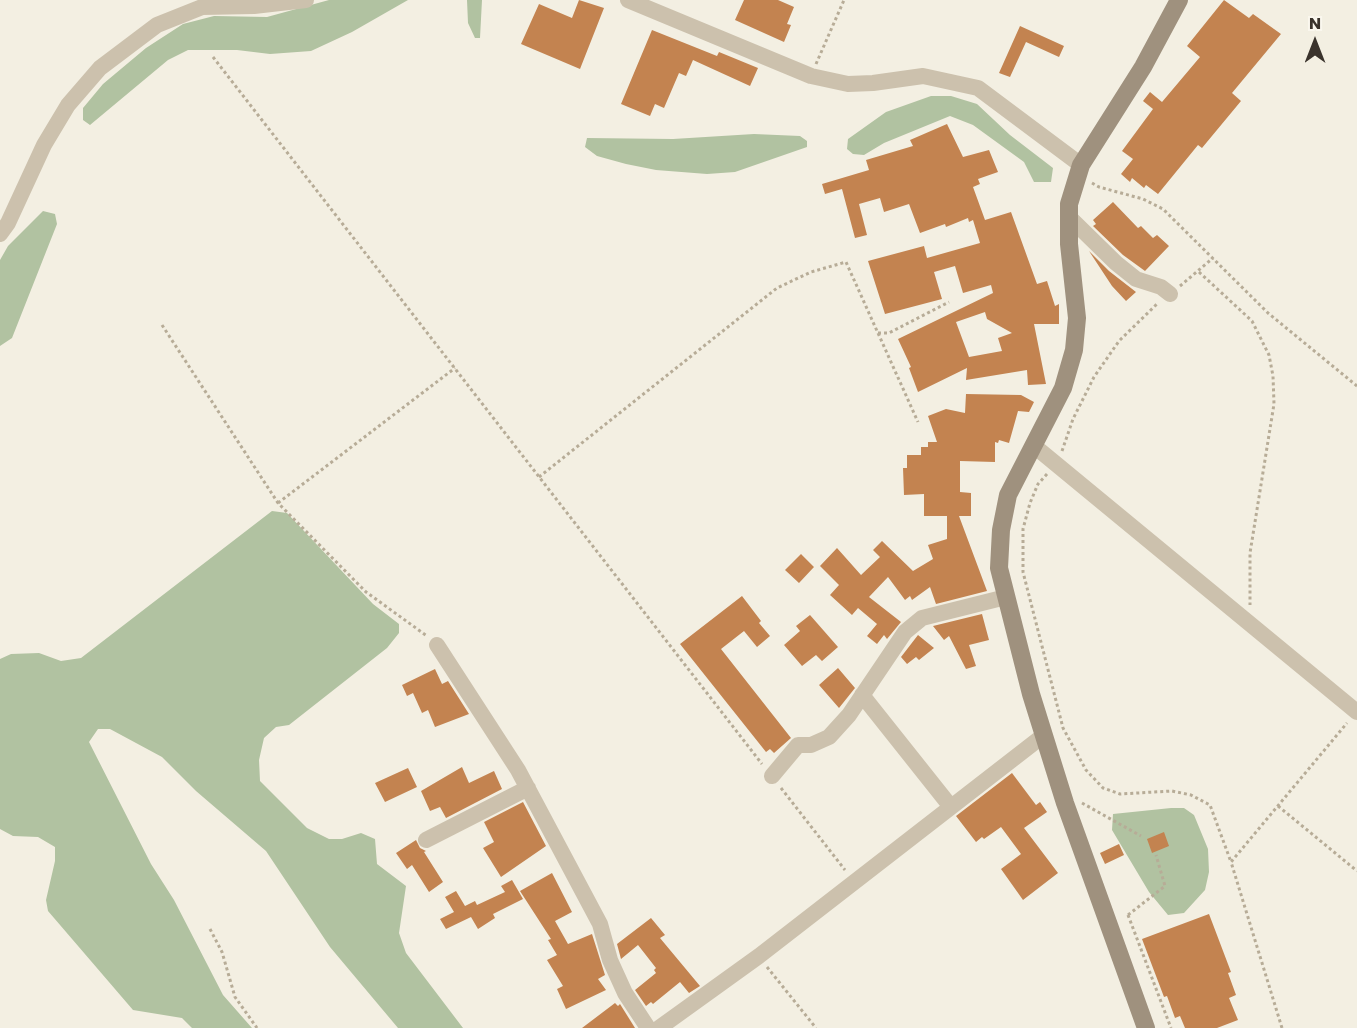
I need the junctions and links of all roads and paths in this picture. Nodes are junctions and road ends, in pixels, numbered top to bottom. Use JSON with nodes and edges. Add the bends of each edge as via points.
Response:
{"nodes":[{"id":1,"x":306,"y":0,"type":"edge"},
{"id":2,"x":628,"y":0,"type":"edge"},
{"id":3,"x":844,"y":0,"type":"edge"},
{"id":4,"x":1179,"y":0,"type":"edge"},
{"id":5,"x":213,"y":57,"type":"dead end"},
{"id":6,"x":811,"y":76,"type":"junction"},
{"id":7,"x":1079,"y":169,"type":"junction"},
{"id":8,"x":1069,"y":217,"type":"junction"},
{"id":9,"x":0,"y":234,"type":"edge"},
{"id":10,"x":1213,"y":258,"type":"junction"},
{"id":11,"x":1198,"y":271,"type":"junction"},
{"id":12,"x":1170,"y":294,"type":"junction"},
{"id":13,"x":949,"y":302,"type":"dead end"},
{"id":14,"x":162,"y":325,"type":"dead end"},
{"id":15,"x":878,"y":333,"type":"junction"},
{"id":16,"x":454,"y":368,"type":"junction"},
{"id":17,"x":1357,"y":387,"type":"edge"},
{"id":18,"x":918,"y":422,"type":"dead end"},
{"id":19,"x":1033,"y":445,"type":"junction"},
{"id":20,"x":1057,"y":464,"type":"junction"},
{"id":21,"x":539,"y":477,"type":"junction"},
{"id":22,"x":278,"y":503,"type":"junction"},
{"id":23,"x":1006,"y":597,"type":"junction"},
{"id":24,"x":1251,"y":624,"type":"junction"},
{"id":25,"x":437,"y":645,"type":"joint"},
{"id":26,"x":862,"y":695,"type":"junction"},
{"id":27,"x":1357,"y":712,"type":"edge"},
{"id":28,"x":1044,"y":735,"type":"junction"},
{"id":29,"x":772,"y":776,"type":"junction"},
{"id":30,"x":528,"y":788,"type":"junction"},
{"id":31,"x":1062,"y":792,"type":"junction"},
{"id":32,"x":1278,"y":806,"type":"junction"},
{"id":33,"x":951,"y":807,"type":"junction"},
{"id":34,"x":1141,"y":836,"type":"dead end"},
{"id":35,"x":426,"y":840,"type":"dead end"},
{"id":36,"x":1156,"y":855,"type":"dead end"},
{"id":37,"x":1231,"y":862,"type":"junction"},
{"id":38,"x":1357,"y":871,"type":"edge"},
{"id":39,"x":854,"y":882,"type":"junction"},
{"id":40,"x":1128,"y":915,"type":"junction"},
{"id":41,"x":1110,"y":928,"type":"junction"},
{"id":42,"x":210,"y":929,"type":"dead end"},
{"id":43,"x":759,"y":956,"type":"junction"},
{"id":44,"x":257,"y":1028,"type":"edge"},
{"id":45,"x":648,"y":1028,"type":"edge"},
{"id":46,"x":659,"y":1028,"type":"edge"},
{"id":47,"x":816,"y":1028,"type":"edge"},
{"id":48,"x":1146,"y":1028,"type":"edge"},
{"id":49,"x":1171,"y":1028,"type":"edge"},
{"id":50,"x":1282,"y":1028,"type":"edge"}],
"edges":[{"from":1,"to":9,"type":"street","via":[[294,4],[202,7],[147,32],[100,68],[68,105]]},
{"from":2,"to":6,"type":"street"},
{"from":3,"to":6,"type":"path"},
{"from":4,"to":7,"type":"street","via":[[1143,67]]},
{"from":5,"to":16,"type":"path"},
{"from":6,"to":7,"type":"street","via":[[848,84],[923,76],[978,88]]},
{"from":7,"to":8,"type":"street"},
{"from":7,"to":10,"type":"path","via":[[1099,187],[1143,199],[1163,210]]},
{"from":8,"to":12,"type":"street","via":[[1136,279]]},
{"from":8,"to":19,"type":"street","via":[[1077,318],[1074,350],[1063,388]]},
{"from":10,"to":11,"type":"path"},
{"from":10,"to":17,"type":"path","via":[[1269,313]]},
{"from":11,"to":12,"type":"path"},
{"from":11,"to":24,"type":"path","via":[[1251,321],[1269,355],[1273,376],[1274,404],[1250,553]]},
{"from":12,"to":20,"type":"path","via":[[1119,341],[1094,377],[1073,418]]},
{"from":13,"to":15,"type":"path","via":[[889,333]]},
{"from":14,"to":22,"type":"path"},
{"from":15,"to":18,"type":"path"},
{"from":15,"to":21,"type":"path","via":[[846,262],[811,272],[777,288]]},
{"from":16,"to":21,"type":"path"},
{"from":16,"to":22,"type":"path"},
{"from":19,"to":20,"type":"street"},
{"from":19,"to":23,"type":"street","via":[[1008,495],[1000,530],[999,568]]},
{"from":20,"to":24,"type":"street"},
{"from":20,"to":37,"type":"path","via":[[1038,484],[1030,503],[1023,529],[1023,572],[1063,728],[1086,770],[1103,788],[1120,794],[1172,791],[1210,805]]},
{"from":21,"to":29,"type":"path"},
{"from":22,"to":25,"type":"path","via":[[366,592]]},
{"from":23,"to":26,"type":"street","via":[[922,618],[905,632]]},
{"from":23,"to":28,"type":"street"},
{"from":24,"to":27,"type":"street"},
{"from":25,"to":30,"type":"street"},
{"from":26,"to":29,"type":"street","via":[[829,737],[811,745],[798,745]]},
{"from":26,"to":33,"type":"street"},
{"from":27,"to":32,"type":"path"},
{"from":28,"to":31,"type":"street"},
{"from":28,"to":33,"type":"street"},
{"from":29,"to":39,"type":"path"},
{"from":30,"to":35,"type":"street"},
{"from":30,"to":45,"type":"street","via":[[600,924],[625,993]]},
{"from":31,"to":34,"type":"path"},
{"from":31,"to":41,"type":"street"},
{"from":32,"to":37,"type":"path"},
{"from":32,"to":38,"type":"path"},
{"from":33,"to":39,"type":"street"},
{"from":36,"to":40,"type":"path","via":[[1165,886]]},
{"from":37,"to":50,"type":"path"},
{"from":39,"to":43,"type":"street"},
{"from":40,"to":41,"type":"path"},
{"from":40,"to":49,"type":"path"},
{"from":41,"to":48,"type":"street"},
{"from":42,"to":44,"type":"path","via":[[222,952],[235,997]]},
{"from":43,"to":46,"type":"street"},
{"from":43,"to":47,"type":"path"}]}
